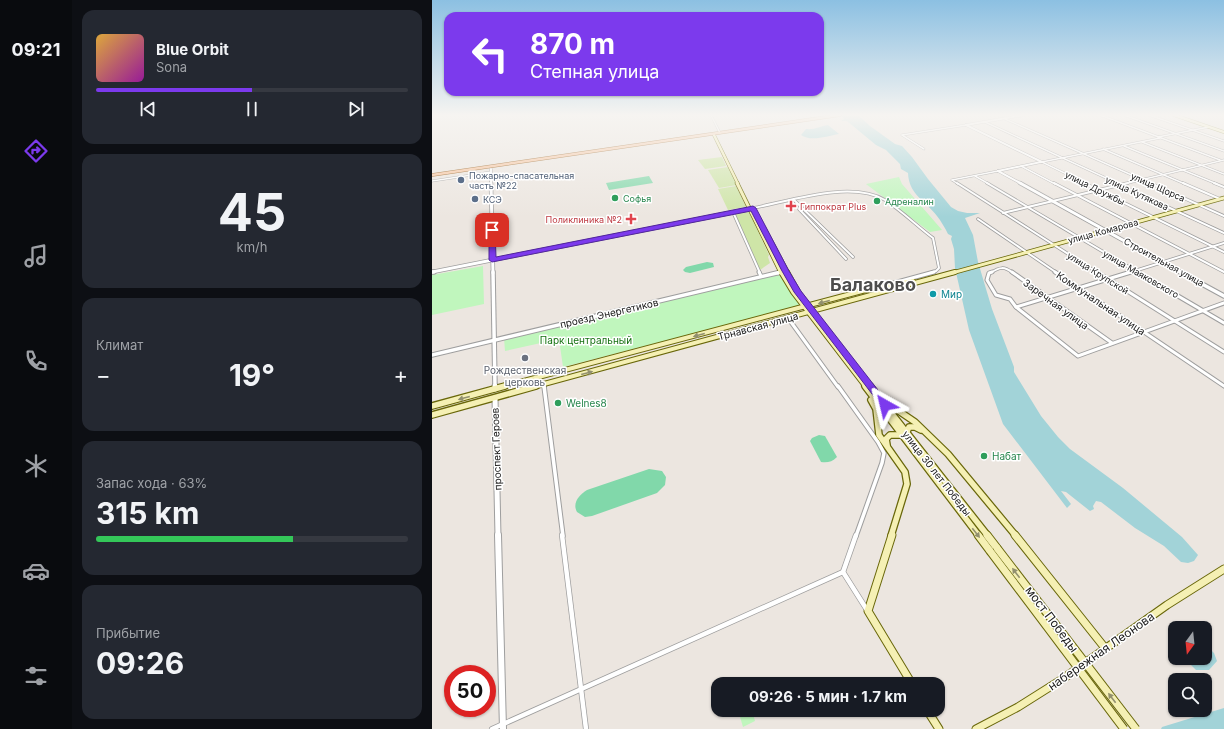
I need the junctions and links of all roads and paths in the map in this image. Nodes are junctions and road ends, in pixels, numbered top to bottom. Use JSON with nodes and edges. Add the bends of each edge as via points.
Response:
{"nodes":[{"id":1,"x":615,"y":149,"type":"edge"},
{"id":2,"x":722,"y":149,"type":"edge"},
{"id":3,"x":1015,"y":149,"type":"edge"},
{"id":4,"x":1044,"y":149,"type":"edge"},
{"id":5,"x":1073,"y":149,"type":"edge"},
{"id":6,"x":1103,"y":149,"type":"joint"},
{"id":7,"x":1130,"y":149,"type":"edge"},
{"id":8,"x":1159,"y":149,"type":"edge"},
{"id":9,"x":1191,"y":149,"type":"edge"},
{"id":10,"x":1084,"y":154,"type":"junction"},
{"id":11,"x":1063,"y":158,"type":"junction"},
{"id":12,"x":1221,"y":160,"type":"junction"},
{"id":13,"x":1224,"y":161,"type":"edge"},
{"id":14,"x":1042,"y":162,"type":"junction"},
{"id":15,"x":518,"y":163,"type":"junction"},
{"id":16,"x":1201,"y":165,"type":"junction"},
{"id":17,"x":1020,"y":166,"type":"junction"},
{"id":18,"x":491,"y":170,"type":"junction"},
{"id":19,"x":1182,"y":170,"type":"junction"},
{"id":20,"x":998,"y":171,"type":"junction"},
{"id":21,"x":460,"y":172,"type":"junction"},
{"id":22,"x":1163,"y":174,"type":"junction"},
{"id":23,"x":1224,"y":174,"type":"edge"},
{"id":24,"x":432,"y":176,"type":"edge"},
{"id":25,"x":975,"y":176,"type":"junction"},
{"id":26,"x":1142,"y":179,"type":"junction"},
{"id":27,"x":432,"y":181,"type":"edge"},
{"id":28,"x":1120,"y":184,"type":"junction"},
{"id":29,"x":1224,"y":187,"type":"edge"},
{"id":30,"x":1098,"y":190,"type":"junction"},
{"id":31,"x":1076,"y":195,"type":"junction"},
{"id":32,"x":1222,"y":198,"type":"edge"},
{"id":33,"x":794,"y":200,"type":"junction"},
{"id":34,"x":1052,"y":201,"type":"junction"},
{"id":35,"x":1199,"y":205,"type":"junction"},
{"id":36,"x":800,"y":206,"type":"junction"},
{"id":37,"x":1028,"y":207,"type":"junction"},
{"id":38,"x":752,"y":209,"type":"junction"},
{"id":39,"x":1176,"y":211,"type":"junction"},
{"id":40,"x":733,"y":212,"type":"junction"},
{"id":41,"x":1003,"y":213,"type":"junction"},
{"id":42,"x":1224,"y":216,"type":"edge"},
{"id":43,"x":1154,"y":217,"type":"junction"},
{"id":44,"x":978,"y":219,"type":"dead end"},
{"id":45,"x":1131,"y":224,"type":"junction"},
{"id":46,"x":1106,"y":230,"type":"junction"},
{"id":47,"x":1224,"y":234,"type":"edge"},
{"id":48,"x":1079,"y":238,"type":"junction"},
{"id":49,"x":1224,"y":243,"type":"edge"},
{"id":50,"x":1053,"y":244,"type":"junction"},
{"id":51,"x":1212,"y":246,"type":"junction"},
{"id":52,"x":1025,"y":252,"type":"junction"},
{"id":53,"x":1224,"y":252,"type":"edge"},
{"id":54,"x":1188,"y":254,"type":"junction"},
{"id":55,"x":853,"y":257,"type":"dead end"},
{"id":56,"x":846,"y":259,"type":"dead end"},
{"id":57,"x":492,"y":260,"type":"junction"},
{"id":58,"x":1162,"y":262,"type":"junction"},
{"id":59,"x":1136,"y":270,"type":"junction"},
{"id":60,"x":783,"y":271,"type":"junction"},
{"id":61,"x":432,"y":272,"type":"edge"},
{"id":62,"x":1224,"y":272,"type":"edge"},
{"id":63,"x":944,"y":275,"type":"junction"},
{"id":64,"x":762,"y":276,"type":"junction"},
{"id":65,"x":1108,"y":279,"type":"junction"},
{"id":66,"x":909,"y":280,"type":"junction"},
{"id":67,"x":894,"y":284,"type":"junction"},
{"id":68,"x":877,"y":288,"type":"junction"},
{"id":69,"x":898,"y":288,"type":"junction"},
{"id":70,"x":1079,"y":288,"type":"junction"},
{"id":71,"x":1224,"y":296,"type":"edge"},
{"id":72,"x":1048,"y":297,"type":"junction"},
{"id":73,"x":1224,"y":303,"type":"edge"},
{"id":74,"x":807,"y":306,"type":"junction"},
{"id":75,"x":1016,"y":307,"type":"junction"},
{"id":76,"x":1203,"y":310,"type":"junction"},
{"id":77,"x":811,"y":312,"type":"junction"},
{"id":78,"x":765,"y":317,"type":"junction"},
{"id":79,"x":788,"y":318,"type":"junction"},
{"id":80,"x":1174,"y":321,"type":"junction"},
{"id":81,"x":745,"y":323,"type":"junction"},
{"id":82,"x":1224,"y":323,"type":"edge"},
{"id":83,"x":768,"y":324,"type":"junction"},
{"id":84,"x":747,"y":330,"type":"junction"},
{"id":85,"x":1143,"y":332,"type":"junction"},
{"id":86,"x":494,"y":340,"type":"junction"},
{"id":87,"x":1112,"y":343,"type":"junction"},
{"id":88,"x":1224,"y":352,"type":"edge"},
{"id":89,"x":432,"y":355,"type":"edge"},
{"id":90,"x":558,"y":372,"type":"junction"},
{"id":91,"x":559,"y":380,"type":"junction"},
{"id":92,"x":860,"y":381,"type":"junction"},
{"id":93,"x":544,"y":384,"type":"junction"},
{"id":94,"x":1224,"y":386,"type":"edge"},
{"id":95,"x":495,"y":389,"type":"junction"},
{"id":96,"x":877,"y":395,"type":"junction"},
{"id":97,"x":495,"y":398,"type":"junction"},
{"id":98,"x":441,"y":404,"type":"junction"},
{"id":99,"x":432,"y":406,"type":"edge"},
{"id":100,"x":440,"y":413,"type":"junction"},
{"id":101,"x":432,"y":415,"type":"edge"},
{"id":102,"x":923,"y":431,"type":"junction"},
{"id":103,"x":904,"y":435,"type":"junction"},
{"id":104,"x":887,"y":445,"type":"junction"},
{"id":105,"x":994,"y":549,"type":"junction"},
{"id":106,"x":1224,"y":569,"type":"edge"},
{"id":107,"x":843,"y":572,"type":"junction"},
{"id":108,"x":868,"y":611,"type":"junction"},
{"id":109,"x":1105,"y":648,"type":"junction"},
{"id":110,"x":908,"y":677,"type":"edge"},
{"id":111,"x":581,"y":689,"type":"junction"},
{"id":112,"x":931,"y":717,"type":"edge"},
{"id":113,"x":503,"y":727,"type":"edge"},
{"id":114,"x":492,"y":729,"type":"edge"},
{"id":115,"x":586,"y":729,"type":"edge"},
{"id":116,"x":938,"y":729,"type":"edge"},
{"id":117,"x":976,"y":729,"type":"edge"},
{"id":118,"x":1124,"y":729,"type":"edge"},
{"id":119,"x":1136,"y":729,"type":"edge"}],
"edges":[{"from":1,"to":15,"type":"main road"},
{"from":2,"to":38,"type":"main road"},
{"from":3,"to":14,"type":"street","name":"улица Дружбы"},
{"from":4,"to":11,"type":"street","name":"улица Кутякова"},
{"from":5,"to":10,"type":"street","name":"улица Щорса"},
{"from":6,"to":10,"type":"street"},
{"from":6,"to":22,"type":"street"},
{"from":7,"to":19,"type":"street"},
{"from":8,"to":16,"type":"street"},
{"from":9,"to":12,"type":"street"},
{"from":10,"to":11,"type":"street"},
{"from":10,"to":26,"type":"street","name":"улица Щорса"},
{"from":11,"to":14,"type":"street"},
{"from":11,"to":28,"type":"street","name":"улица Кутякова"},
{"from":12,"to":13,"type":"street"},
{"from":12,"to":16,"type":"street"},
{"from":14,"to":17,"type":"street"},
{"from":14,"to":30,"type":"street","name":"улица Дружбы"},
{"from":15,"to":18,"type":"main road"},
{"from":15,"to":21,"type":"main road"},
{"from":16,"to":19,"type":"street"},
{"from":16,"to":23,"type":"street"},
{"from":17,"to":20,"type":"street"},
{"from":17,"to":31,"type":"street"},
{"from":18,"to":21,"type":"main road"},
{"from":18,"to":27,"type":"street"},
{"from":18,"to":57,"type":"street","name":"проспект Героев"},
{"from":19,"to":22,"type":"street"},
{"from":19,"to":29,"type":"street"},
{"from":20,"to":25,"type":"street"},
{"from":20,"to":34,"type":"street","name":"Строительная улица"},
{"from":21,"to":24,"type":"main road"},
{"from":22,"to":26,"type":"street"},
{"from":22,"to":32,"type":"street"},
{"from":25,"to":37,"type":"street","name":"улица Маяковского"},
{"from":25,"to":41,"type":"street","name":"улица Крупской","via":[[952,180]]},
{"from":26,"to":28,"type":"street"},
{"from":26,"to":35,"type":"street","name":"улица Щорса"},
{"from":28,"to":30,"type":"street"},
{"from":28,"to":39,"type":"street","name":"улица Кутякова"},
{"from":30,"to":31,"type":"street"},
{"from":30,"to":43,"type":"street","name":"улица Дружбы"},
{"from":31,"to":34,"type":"street"},
{"from":31,"to":45,"type":"street"},
{"from":32,"to":35,"type":"main road","name":"улица Комарова"},
{"from":33,"to":36,"type":"street"},
{"from":33,"to":38,"type":"street"},
{"from":33,"to":66,"type":"street","via":[[852,191],[884,200],[934,240],[938,270]]},
{"from":34,"to":37,"type":"street"},
{"from":34,"to":46,"type":"street","name":"Строительная улица"},
{"from":35,"to":39,"type":"main road","name":"улица Комарова"},
{"from":35,"to":42,"type":"street","name":"улица Щорса"},
{"from":36,"to":55,"type":"street"},
{"from":36,"to":56,"type":"street","via":[[799,209]]},
{"from":37,"to":41,"type":"street"},
{"from":37,"to":48,"type":"street","name":"улица Маяковского"},
{"from":38,"to":40,"type":"street"},
{"from":38,"to":60,"type":"main road"},
{"from":39,"to":43,"type":"main road","name":"улица Комарова"},
{"from":39,"to":47,"type":"street","name":"улица Кутякова"},
{"from":40,"to":57,"type":"street"},
{"from":40,"to":64,"type":"street"},
{"from":41,"to":50,"type":"street","name":"улица Крупской"},
{"from":43,"to":45,"type":"main road","name":"улица Комарова"},
{"from":43,"to":51,"type":"street","name":"улица Дружбы"},
{"from":44,"to":52,"type":"street","name":"Коммунальная улица"},
{"from":45,"to":46,"type":"main road","name":"улица Комарова"},
{"from":45,"to":54,"type":"street"},
{"from":46,"to":48,"type":"main road","name":"улица Комарова"},
{"from":46,"to":58,"type":"street","name":"Строительная улица"},
{"from":48,"to":50,"type":"main road","name":"улица Комарова"},
{"from":48,"to":59,"type":"street","name":"улица Маяковского"},
{"from":49,"to":51,"type":"street"},
{"from":50,"to":52,"type":"main road","name":"улица Комарова"},
{"from":50,"to":65,"type":"street","name":"улица Крупской"},
{"from":51,"to":53,"type":"street","name":"улица Дружбы"},
{"from":51,"to":54,"type":"street"},
{"from":52,"to":63,"type":"main road","name":"улица Комарова"},
{"from":52,"to":70,"type":"street","name":"Коммунальная улица"},
{"from":54,"to":58,"type":"street"},
{"from":54,"to":62,"type":"street"},
{"from":57,"to":61,"type":"street"},
{"from":57,"to":86,"type":"street","name":"проспект Героев"},
{"from":58,"to":59,"type":"street"},
{"from":58,"to":71,"type":"street","name":"Строительная улица"},
{"from":59,"to":65,"type":"street"},
{"from":59,"to":76,"type":"street","name":"улица Маяковского"},
{"from":60,"to":64,"type":"street","name":"проезд Энергетиков"},
{"from":60,"to":74,"type":"main road","via":[[793,292]]},
{"from":63,"to":66,"type":"main road","name":"Трнавская улица"},
{"from":63,"to":69,"type":"main road","name":"Трнавская улица"},
{"from":64,"to":86,"type":"street","name":"проезд Энергетиков"},
{"from":65,"to":70,"type":"street"},
{"from":65,"to":80,"type":"street","name":"улица Крупской"},
{"from":66,"to":67,"type":"main road","name":"Трнавская улица"},
{"from":66,"to":68,"type":"street"},
{"from":67,"to":68,"type":"main road","name":"Трнавская улица"},
{"from":67,"to":69,"type":"main road"},
{"from":68,"to":74,"type":"main road","name":"Трнавская улица","one_way":true},
{"from":69,"to":77,"type":"main road","name":"Трнавская улица"},
{"from":70,"to":72,"type":"street"},
{"from":70,"to":85,"type":"street","name":"Коммунальная улица"},
{"from":72,"to":75,"type":"street"},
{"from":72,"to":75,"type":"street","name":"Заречная улица","via":[[1007,268],[1000,267],[989,273],[986,280],[996,295],[1010,299]]},
{"from":72,"to":87,"type":"street","name":"Заречная улица"},
{"from":73,"to":76,"type":"street"},
{"from":74,"to":77,"type":"main road"},
{"from":74,"to":78,"type":"main road","name":"Трнавская улица"},
{"from":75,"to":87,"type":"street","via":[[1078,356]]},
{"from":76,"to":80,"type":"street"},
{"from":76,"to":82,"type":"street","name":"улица Маяковского"},
{"from":77,"to":79,"type":"main road","name":"Трнавская улица"},
{"from":77,"to":92,"type":"main road"},
{"from":77,"to":96,"type":"main road","name":"улица 30 лет Победы"},
{"from":78,"to":81,"type":"main road","name":"Трнавская улица"},
{"from":78,"to":83,"type":"main road","via":[[770,320]]},
{"from":79,"to":83,"type":"main road","name":"Трнавская улица"},
{"from":79,"to":107,"type":"street","via":[[878,442],[884,454]]},
{"from":80,"to":85,"type":"street"},
{"from":80,"to":88,"type":"street","name":"улица Крупской"},
{"from":81,"to":84,"type":"main road"},
{"from":81,"to":90,"type":"main road","name":"Трнавская улица","one_way":true},
{"from":83,"to":84,"type":"main road","name":"Трнавская улица"},
{"from":91,"to":84,"type":"main road","name":"Трнавская улица","one_way":true},
{"from":85,"to":87,"type":"street"},
{"from":85,"to":94,"type":"street","name":"Коммунальная улица"},
{"from":86,"to":89,"type":"street","name":"проезд Энергетиков"},
{"from":86,"to":95,"type":"street","name":"проспект Героев"},
{"from":90,"to":91,"type":"main road","via":[[555,377]]},
{"from":90,"to":95,"type":"main road","name":"Трнавская улица"},
{"from":91,"to":93,"type":"main road","name":"Трнавская улица"},
{"from":92,"to":103,"type":"main road"},
{"from":92,"to":104,"type":"main road","via":[[876,408],[877,430]]},
{"from":93,"to":97,"type":"main road","name":"Трнавская улица"},
{"from":93,"to":111,"type":"street"},
{"from":95,"to":97,"type":"main road","name":"проспект Героев"},
{"from":95,"to":98,"type":"main road","name":"Трнавская улица","one_way":true},
{"from":96,"to":102,"type":"main road","name":"улица 30 лет Победы","via":[[908,416]]},
{"from":96,"to":103,"type":"main road","name":"улица 30 лет Победы"},
{"from":97,"to":100,"type":"main road","name":"Трнавская улица"},
{"from":97,"to":113,"type":"street","name":"проспект Героев"},
{"from":98,"to":99,"type":"main road","name":"Трнавская улица"},
{"from":98,"to":100,"type":"main road","via":[[444,407]]},
{"from":100,"to":101,"type":"main road","name":"Трнавская улица"},
{"from":102,"to":103,"type":"main road","via":[[912,426],[907,428]]},
{"from":102,"to":109,"type":"main road","name":"улица 30 лет Победы","via":[[948,454],[978,488]]},
{"from":103,"to":104,"type":"main road","via":[[890,435],[886,439]]},
{"from":103,"to":105,"type":"main road"},
{"from":104,"to":108,"type":"main road","via":[[905,472],[907,484]]},
{"from":105,"to":118,"type":"main road","bridge":true},
{"from":119,"to":105,"type":"main road","name":"мост Победы","one_way":true,"bridge":true},
{"from":106,"to":109,"type":"main road","name":"набережная Леонова"},
{"from":107,"to":108,"type":"street"},
{"from":107,"to":111,"type":"street"},
{"from":108,"to":110,"type":"main road"},
{"from":109,"to":117,"type":"main road","name":"набережная Леонова","via":[[1018,707]]},
{"from":111,"to":113,"type":"street"},
{"from":111,"to":115,"type":"street"},
{"from":112,"to":116,"type":"main road"},
{"from":113,"to":114,"type":"street"}]}
